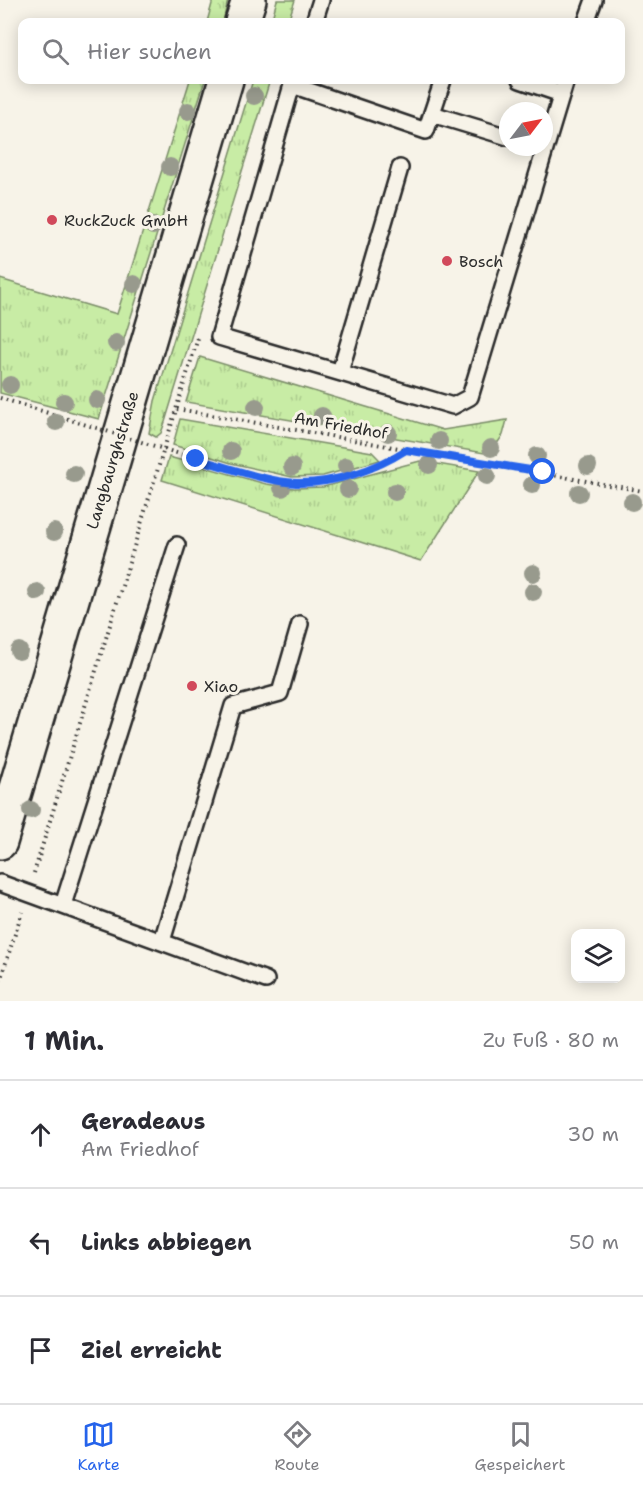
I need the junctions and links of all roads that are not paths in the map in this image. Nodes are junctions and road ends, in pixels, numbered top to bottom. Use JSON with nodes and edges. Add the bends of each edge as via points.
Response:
{"nodes":[{"id":1,"x":249,"y":0,"type":"edge"},
{"id":2,"x":321,"y":0,"type":"edge"},
{"id":3,"x":594,"y":0,"type":"edge"},
{"id":4,"x":243,"y":18,"type":"edge"},
{"id":5,"x":319,"y":18,"type":"edge"},
{"id":6,"x":587,"y":18,"type":"edge"},
{"id":7,"x":225,"y":84,"type":"edge"},
{"id":8,"x":292,"y":84,"type":"edge"},
{"id":9,"x":298,"y":84,"type":"edge"},
{"id":10,"x":442,"y":84,"type":"edge"},
{"id":11,"x":563,"y":86,"type":"edge"},
{"id":12,"x":432,"y":114,"type":"junction"},
{"id":13,"x":553,"y":118,"type":"edge"},
{"id":14,"x":499,"y":133,"type":"edge"},
{"id":15,"x":541,"y":156,"type":"edge"},
{"id":16,"x":400,"y":168,"type":"dead end"},
{"id":17,"x":340,"y":372,"type":"junction"},
{"id":18,"x":177,"y":545,"type":"dead end"},
{"id":19,"x":300,"y":624,"type":"dead end"},
{"id":20,"x":0,"y":842,"type":"edge"},
{"id":21,"x":0,"y":883,"type":"edge"},
{"id":22,"x":63,"y":905,"type":"junction"},
{"id":23,"x":162,"y":941,"type":"junction"},
{"id":24,"x":266,"y":980,"type":"dead end"}],
"edges":[{"from":1,"to":4,"type":"main road"},
{"from":2,"to":5,"type":"lane"},
{"from":3,"to":6,"type":"lane"},
{"from":7,"to":20,"type":"main road","name":"Langbaurghstraße"},
{"from":8,"to":17,"type":"lane","via":[[219,337]]},
{"from":9,"to":12,"type":"lane","via":[[426,131]]},
{"from":10,"to":12,"type":"lane"},
{"from":11,"to":13,"type":"lane"},
{"from":12,"to":14,"type":"lane"},
{"from":15,"to":17,"type":"lane","via":[[470,397],[453,406]]},
{"from":16,"to":17,"type":"lane"},
{"from":18,"to":22,"type":"lane"},
{"from":19,"to":23,"type":"lane","via":[[280,693],[233,706]]},
{"from":21,"to":22,"type":"lane"},
{"from":22,"to":23,"type":"lane"},
{"from":23,"to":24,"type":"lane"}]}
